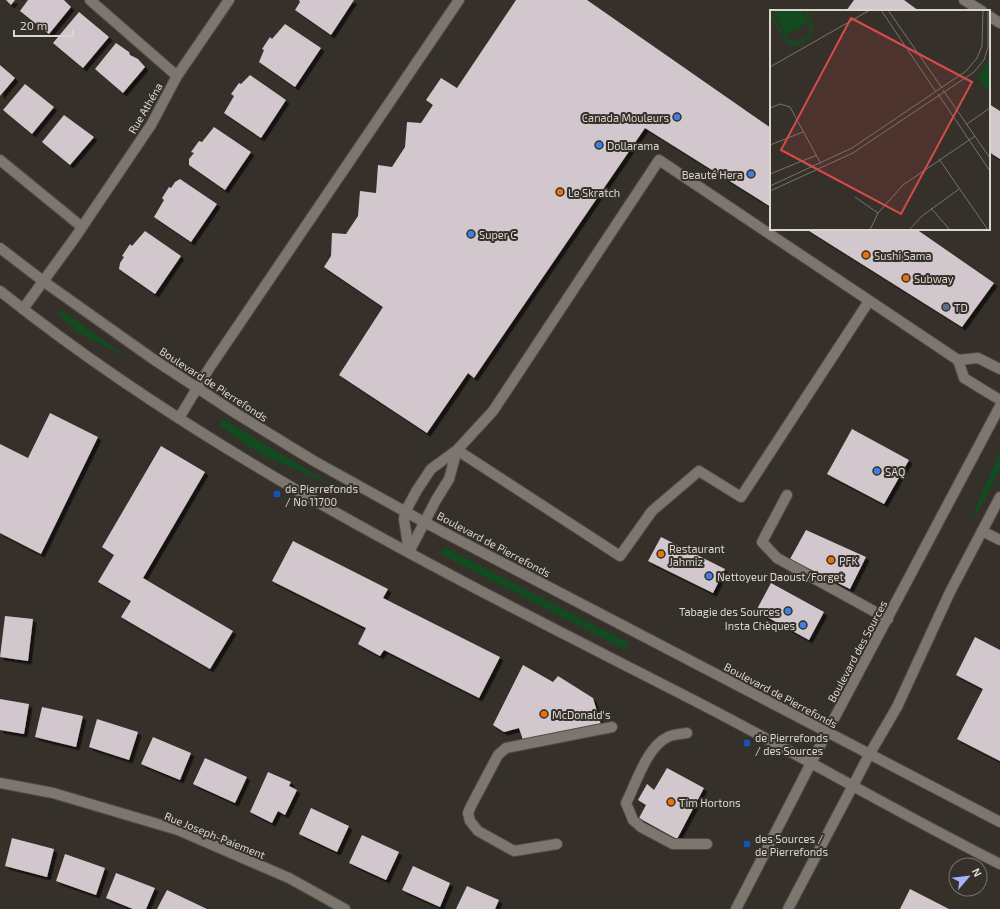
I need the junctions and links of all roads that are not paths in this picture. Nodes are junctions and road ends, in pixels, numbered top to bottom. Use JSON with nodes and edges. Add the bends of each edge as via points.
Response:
{"nodes":[{"id":1,"x":90,"y":0,"type":"edge"},
{"id":2,"x":229,"y":0,"type":"edge"},
{"id":3,"x":459,"y":0,"type":"edge"},
{"id":4,"x":964,"y":0,"type":"edge"},
{"id":5,"x":980,"y":10,"type":"edge"},
{"id":6,"x":990,"y":17,"type":"edge"},
{"id":7,"x":1000,"y":22,"type":"edge"},
{"id":8,"x":178,"y":76,"type":"junction"},
{"id":9,"x":0,"y":160,"type":"edge"},
{"id":10,"x":82,"y":227,"type":"junction"},
{"id":11,"x":0,"y":248,"type":"edge"},
{"id":12,"x":44,"y":281,"type":"junction"},
{"id":13,"x":0,"y":292,"type":"edge"},
{"id":14,"x":869,"y":301,"type":"junction"},
{"id":15,"x":23,"y":310,"type":"junction"},
{"id":16,"x":958,"y":360,"type":"junction"},
{"id":17,"x":1000,"y":370,"type":"edge"},
{"id":18,"x":198,"y":388,"type":"junction"},
{"id":19,"x":1000,"y":400,"type":"edge"},
{"id":20,"x":1000,"y":406,"type":"edge"},
{"id":21,"x":180,"y":418,"type":"junction"},
{"id":22,"x":457,"y":450,"type":"junction"},
{"id":23,"x":787,"y":495,"type":"dead end"},
{"id":24,"x":1000,"y":498,"type":"edge"},
{"id":25,"x":406,"y":512,"type":"junction"},
{"id":26,"x":424,"y":522,"type":"junction"},
{"id":27,"x":982,"y":531,"type":"junction"},
{"id":28,"x":1000,"y":540,"type":"edge"},
{"id":29,"x":409,"y":552,"type":"junction"},
{"id":30,"x":888,"y":619,"type":"junction"},
{"id":31,"x":612,"y":727,"type":"dead end"},
{"id":32,"x":827,"y":732,"type":"junction"},
{"id":33,"x":687,"y":733,"type":"dead end"},
{"id":34,"x":869,"y":755,"type":"junction"},
{"id":35,"x":812,"y":763,"type":"junction"},
{"id":36,"x":0,"y":783,"type":"edge"},
{"id":37,"x":853,"y":786,"type":"junction"},
{"id":38,"x":1000,"y":822,"type":"edge"},
{"id":39,"x":557,"y":844,"type":"dead end"},
{"id":40,"x":707,"y":844,"type":"dead end"},
{"id":41,"x":1000,"y":864,"type":"edge"},
{"id":42,"x":345,"y":909,"type":"edge"},
{"id":43,"x":736,"y":909,"type":"edge"},
{"id":44,"x":788,"y":909,"type":"edge"}],
"edges":[{"from":1,"to":8,"type":"main road"},
{"from":2,"to":8,"type":"main road","name":"Rue Athéna"},
{"from":3,"to":18,"type":"main road"},
{"from":4,"to":5,"type":"main road"},
{"from":6,"to":7,"type":"main road"},
{"from":8,"to":10,"type":"main road","name":"Rue Athéna","via":[[151,125]]},
{"from":9,"to":10,"type":"main road"},
{"from":10,"to":12,"type":"main road","name":"Rue Athéna"},
{"from":11,"to":12,"type":"main road","name":"Boulevard de Pierrefonds"},
{"from":12,"to":15,"type":"main road","name":"Rue Athéna"},
{"from":12,"to":18,"type":"main road","name":"Boulevard de Pierrefonds","via":[[128,342]]},
{"from":13,"to":15,"type":"main road"},
{"from":14,"to":16,"type":"main road"},
{"from":14,"to":22,"type":"main road","via":[[741,497],[699,471],[652,511],[620,556]]},
{"from":14,"to":22,"type":"main road","via":[[659,160],[493,411]]},
{"from":15,"to":21,"type":"main road"},
{"from":16,"to":17,"type":"main road","via":[[978,358]]},
{"from":16,"to":19,"type":"main road","via":[[964,378]]},
{"from":18,"to":21,"type":"main road"},
{"from":18,"to":25,"type":"main road","name":"Boulevard de Pierrefonds","via":[[314,461]]},
{"from":20,"to":30,"type":"main road","name":"Boulevard des Sources"},
{"from":21,"to":29,"type":"main road","via":[[301,492]]},
{"from":22,"to":25,"type":"main road","via":[[431,469]]},
{"from":22,"to":26,"type":"main road","via":[[449,479]]},
{"from":23,"to":30,"type":"main road","via":[[762,542],[777,558]]},
{"from":24,"to":27,"type":"main road"},
{"from":25,"to":26,"type":"main road","name":"Boulevard de Pierrefonds"},
{"from":25,"to":29,"type":"main road","via":[[404,524]]},
{"from":26,"to":29,"type":"main road"},
{"from":26,"to":32,"type":"main road","name":"Boulevard de Pierrefonds"},
{"from":27,"to":28,"type":"main road"},
{"from":27,"to":34,"type":"main road","via":[[950,592],[900,700]]},
{"from":29,"to":35,"type":"main road"},
{"from":30,"to":32,"type":"main road","name":"Boulevard des Sources"},
{"from":31,"to":39,"type":"main road","via":[[506,748],[498,755],[468,813],[470,821],[478,831],[514,851]]},
{"from":32,"to":34,"type":"main road","name":"Boulevard de Pierrefonds"},
{"from":32,"to":35,"type":"main road","name":"Boulevard des Sources"},
{"from":33,"to":40,"type":"main road","via":[[669,736],[659,742],[651,752],[626,803],[633,820],[641,827],[673,844]]},
{"from":34,"to":37,"type":"main road"},
{"from":34,"to":38,"type":"main road","name":"Boulevard de Pierrefonds"},
{"from":35,"to":37,"type":"main road"},
{"from":35,"to":43,"type":"main road","name":"Boulevard des Sources"},
{"from":36,"to":42,"type":"main road","name":"Rue Joseph-Paiement","via":[[53,794],[178,830],[289,878]]},
{"from":37,"to":41,"type":"main road"},
{"from":37,"to":44,"type":"main road"}]}
